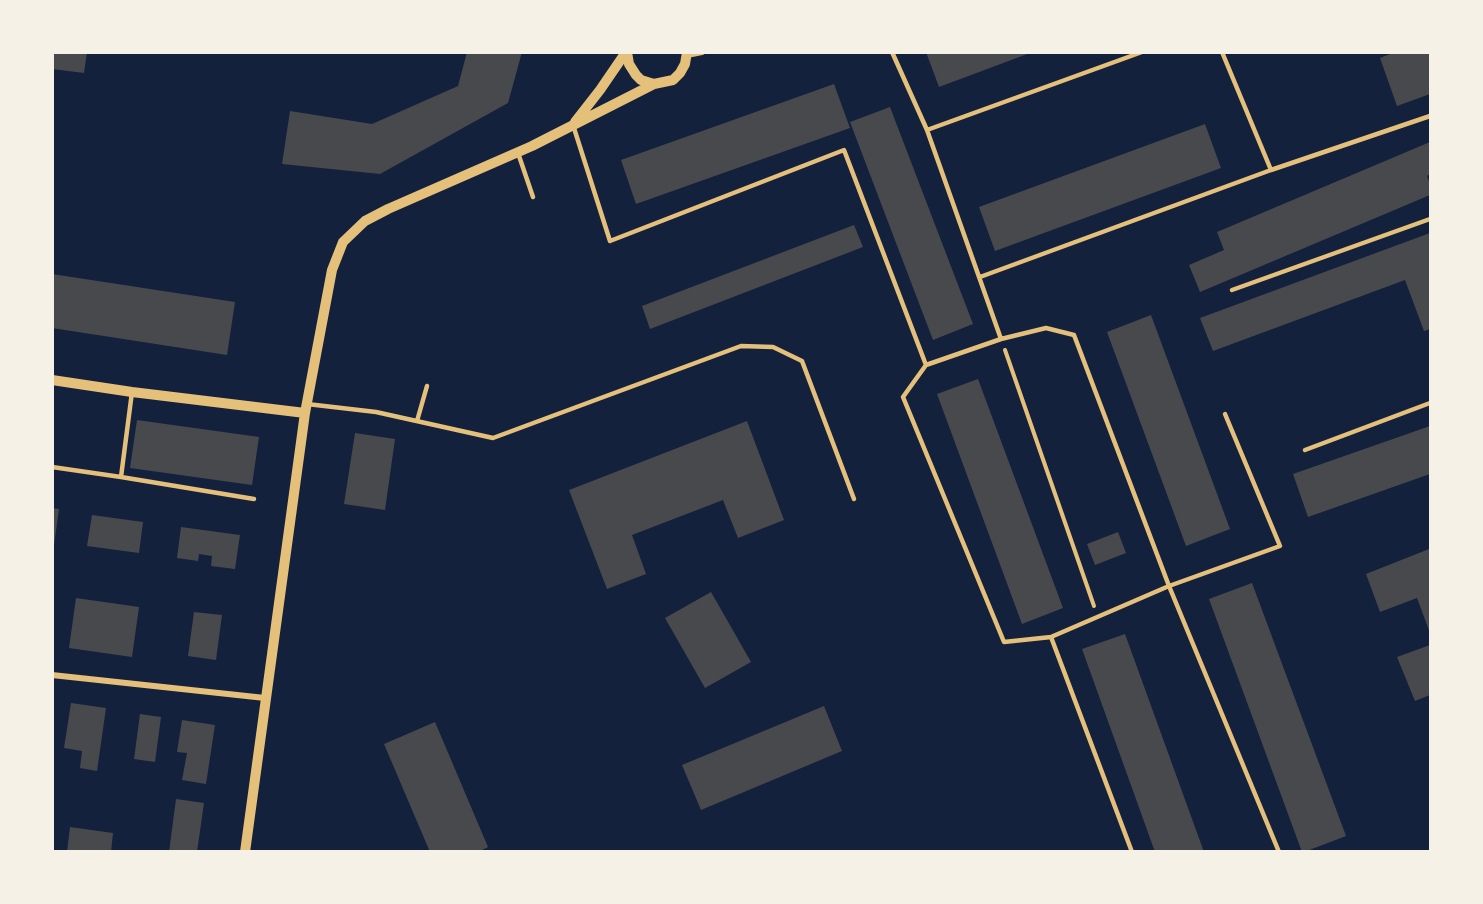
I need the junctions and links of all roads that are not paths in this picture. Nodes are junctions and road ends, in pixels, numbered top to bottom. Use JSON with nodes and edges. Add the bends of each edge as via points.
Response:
{"nodes":[{"id":1,"x":626,"y":52,"type":"edge"},
{"id":2,"x":702,"y":52,"type":"edge"},
{"id":3,"x":892,"y":52,"type":"edge"},
{"id":4,"x":1142,"y":52,"type":"edge"},
{"id":5,"x":1222,"y":52,"type":"edge"},
{"id":6,"x":687,"y":54,"type":"edge"},
{"id":7,"x":654,"y":84,"type":"junction"},
{"id":8,"x":1431,"y":116,"type":"edge"},
{"id":9,"x":573,"y":124,"type":"junction"},
{"id":10,"x":927,"y":130,"type":"junction"},
{"id":11,"x":518,"y":153,"type":"junction"},
{"id":12,"x":1271,"y":170,"type":"junction"},
{"id":13,"x":533,"y":197,"type":"dead end"},
{"id":14,"x":1431,"y":219,"type":"edge"},
{"id":15,"x":980,"y":277,"type":"junction"},
{"id":16,"x":1232,"y":290,"type":"dead end"},
{"id":17,"x":1001,"y":339,"type":"junction"},
{"id":18,"x":926,"y":365,"type":"junction"},
{"id":19,"x":52,"y":380,"type":"edge"},
{"id":20,"x":427,"y":386,"type":"dead end"},
{"id":21,"x":132,"y":392,"type":"junction"},
{"id":22,"x":1431,"y":402,"type":"edge"},
{"id":23,"x":306,"y":409,"type":"junction"},
{"id":24,"x":1225,"y":414,"type":"dead end"},
{"id":25,"x":417,"y":421,"type":"junction"},
{"id":26,"x":1305,"y":450,"type":"dead end"},
{"id":27,"x":52,"y":467,"type":"edge"},
{"id":28,"x":121,"y":477,"type":"junction"},
{"id":29,"x":254,"y":499,"type":"dead end"},
{"id":30,"x":854,"y":500,"type":"dead end"},
{"id":31,"x":1169,"y":586,"type":"junction"},
{"id":32,"x":1051,"y":637,"type":"junction"},
{"id":33,"x":52,"y":675,"type":"edge"},
{"id":34,"x":265,"y":698,"type":"junction"},
{"id":35,"x":245,"y":852,"type":"edge"},
{"id":36,"x":1132,"y":852,"type":"edge"},
{"id":37,"x":1279,"y":852,"type":"edge"}],
"edges":[{"from":1,"to":7,"type":"street","via":[[636,75]]},
{"from":1,"to":9,"type":"street"},
{"from":2,"to":6,"type":"street"},
{"from":3,"to":10,"type":"lane"},
{"from":4,"to":10,"type":"lane"},
{"from":5,"to":12,"type":"lane"},
{"from":6,"to":7,"type":"street","via":[[673,80]]},
{"from":7,"to":9,"type":"street"},
{"from":8,"to":12,"type":"lane"},
{"from":9,"to":11,"type":"street"},
{"from":9,"to":18,"type":"lane","via":[[610,241],[844,150]]},
{"from":10,"to":15,"type":"lane"},
{"from":11,"to":13,"type":"lane"},
{"from":11,"to":23,"type":"street","via":[[388,209],[365,221],[343,242],[332,270]]},
{"from":12,"to":15,"type":"lane"},
{"from":14,"to":16,"type":"lane"},
{"from":15,"to":17,"type":"lane"},
{"from":17,"to":18,"type":"lane"},
{"from":17,"to":31,"type":"lane","via":[[1046,328],[1074,335]]},
{"from":18,"to":32,"type":"lane","via":[[903,398],[1004,642]]},
{"from":19,"to":21,"type":"street"},
{"from":20,"to":25,"type":"lane"},
{"from":21,"to":23,"type":"street"},
{"from":21,"to":28,"type":"lane"},
{"from":22,"to":26,"type":"lane"},
{"from":23,"to":25,"type":"lane","via":[[376,412]]},
{"from":23,"to":34,"type":"street"},
{"from":24,"to":31,"type":"lane","via":[[1280,546]]},
{"from":25,"to":30,"type":"lane","via":[[493,438],[741,346],[773,347],[802,361]]},
{"from":27,"to":28,"type":"lane"},
{"from":28,"to":29,"type":"lane"},
{"from":31,"to":32,"type":"lane"},
{"from":31,"to":37,"type":"lane"},
{"from":32,"to":36,"type":"lane"},
{"from":33,"to":34,"type":"street"},
{"from":34,"to":35,"type":"street"}]}
